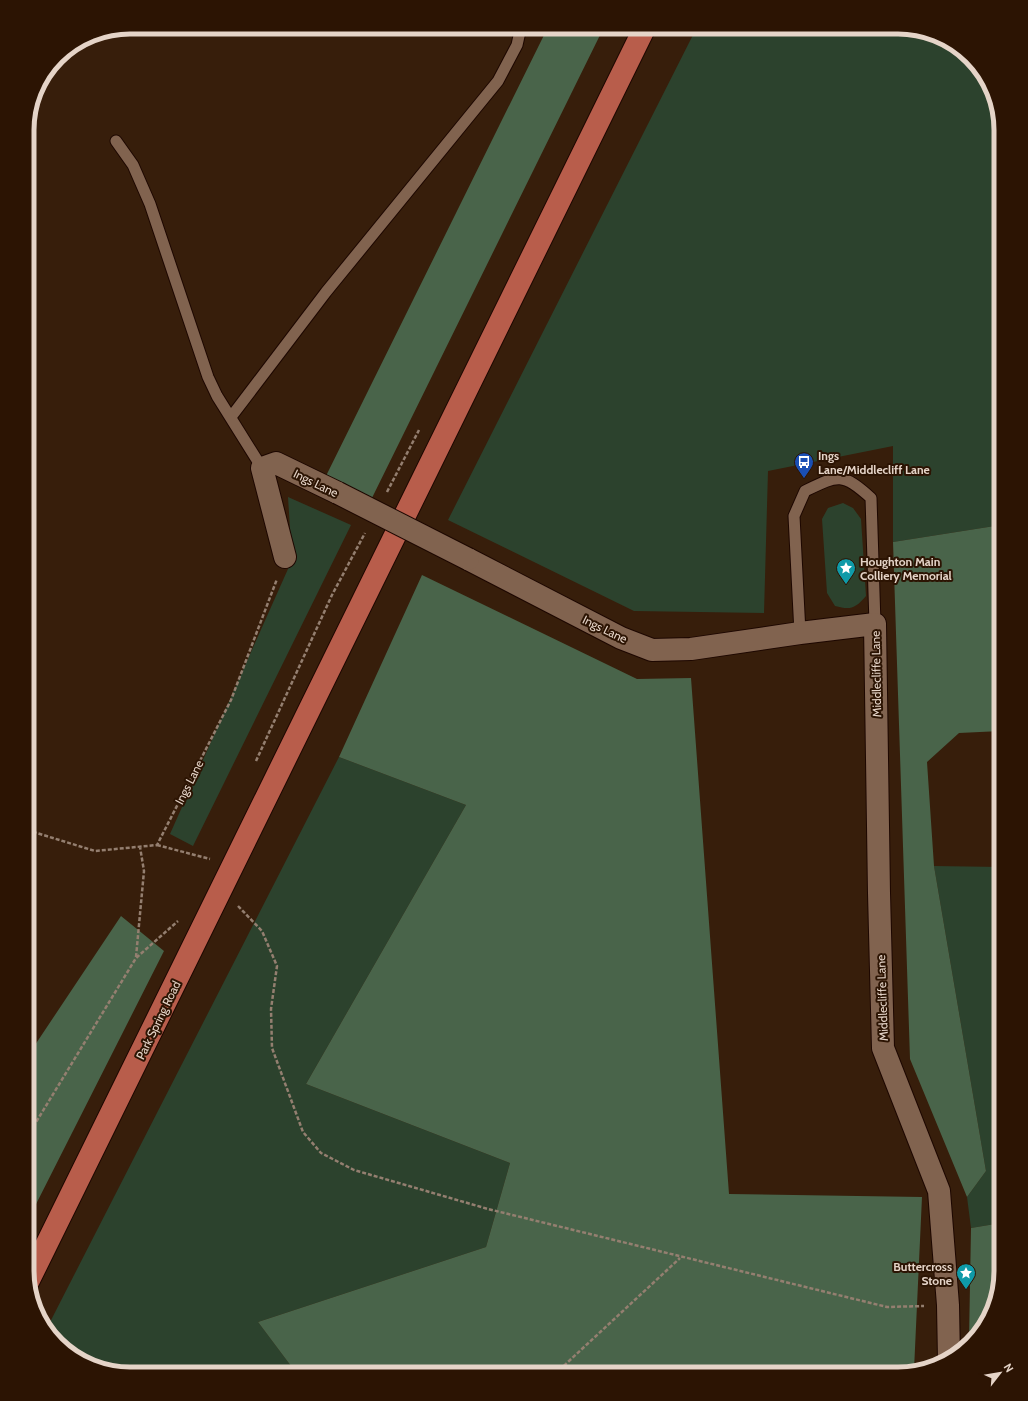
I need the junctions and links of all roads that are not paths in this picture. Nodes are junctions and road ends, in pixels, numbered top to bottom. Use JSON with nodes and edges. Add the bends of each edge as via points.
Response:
{"nodes":[{"id":1,"x":519,"y":34,"type":"edge"},
{"id":2,"x":642,"y":34,"type":"edge"},
{"id":3,"x":116,"y":141,"type":"dead end"},
{"id":4,"x":231,"y":417,"type":"junction"},
{"id":5,"x":262,"y":468,"type":"junction"},
{"id":6,"x":285,"y":557,"type":"road end"},
{"id":7,"x":875,"y":624,"type":"junction"},
{"id":8,"x":800,"y":633,"type":"junction"},
{"id":9,"x":34,"y":1270,"type":"edge"},
{"id":10,"x":948,"y":1353,"type":"edge"}],
"edges":[{"from":1,"to":4,"type":"lane","via":[[517,45],[498,81],[326,292]]},
{"from":2,"to":9,"type":"main road","name":"Park Spring Road"},
{"from":3,"to":4,"type":"lane","via":[[133,165],[150,204],[208,377]]},
{"from":4,"to":5,"type":"lane"},
{"from":5,"to":6,"type":"street"},
{"from":5,"to":8,"type":"street","name":"Ings Lane","bridge":true,"via":[[276,463],[621,638],[652,650],[691,649]]},
{"from":7,"to":8,"type":"street","name":"Ings Lane"},
{"from":7,"to":8,"type":"lane","via":[[871,498],[853,482],[833,478],[805,491],[794,516]]},
{"from":7,"to":10,"type":"street","name":"Middlecliffe Lane","via":[[878,893],[883,1048],[939,1191],[948,1305]]}]}
